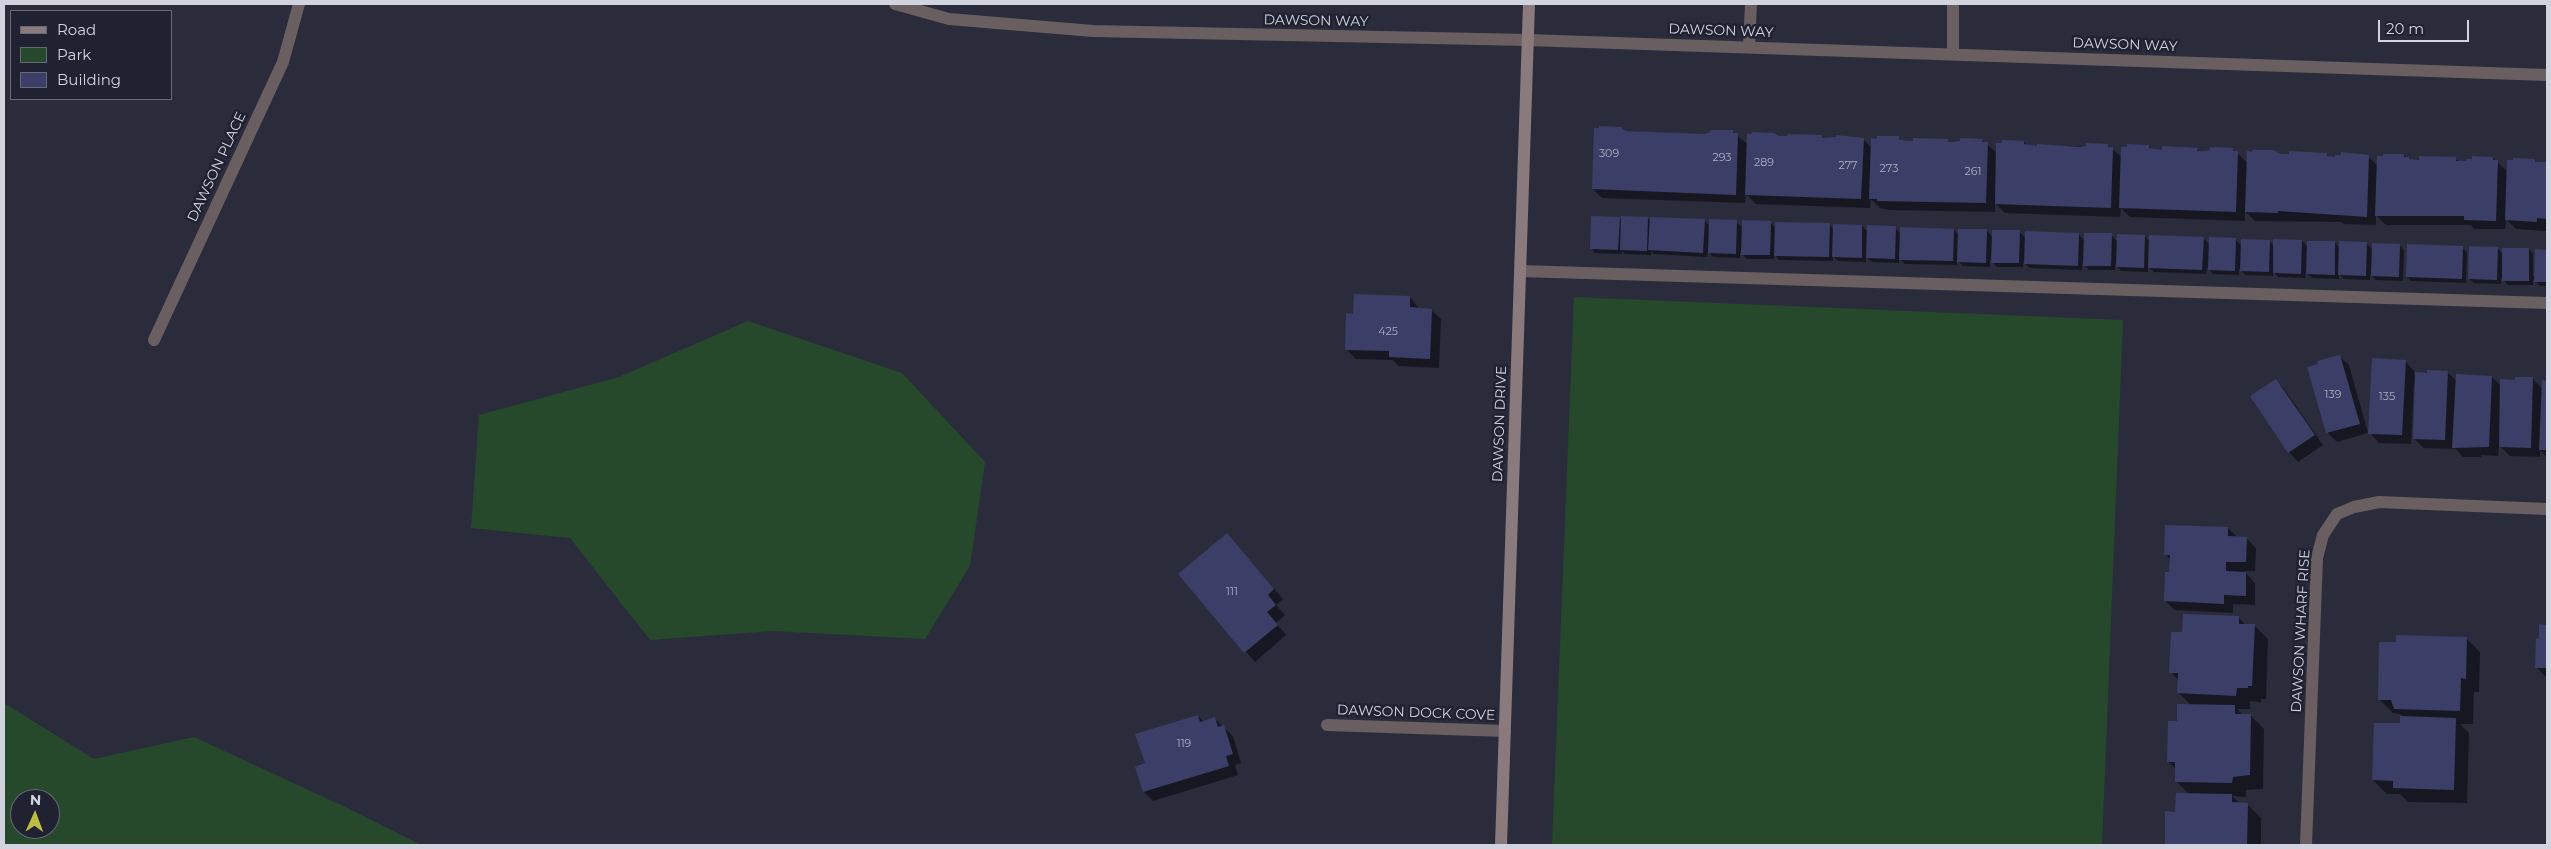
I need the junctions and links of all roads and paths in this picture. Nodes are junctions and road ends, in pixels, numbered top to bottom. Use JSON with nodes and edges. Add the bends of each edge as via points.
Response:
{"nodes":[{"id":1,"x":299,"y":4,"type":"edge"},
{"id":2,"x":895,"y":4,"type":"edge"},
{"id":3,"x":1529,"y":4,"type":"edge"},
{"id":4,"x":1751,"y":4,"type":"edge"},
{"id":5,"x":1953,"y":4,"type":"edge"},
{"id":6,"x":1528,"y":40,"type":"junction"},
{"id":7,"x":1749,"y":47,"type":"junction"},
{"id":8,"x":1952,"y":54,"type":"junction"},
{"id":9,"x":2547,"y":75,"type":"edge"},
{"id":10,"x":1521,"y":271,"type":"junction"},
{"id":11,"x":2547,"y":304,"type":"edge"},
{"id":12,"x":154,"y":340,"type":"dead end"},
{"id":13,"x":2547,"y":508,"type":"edge"},
{"id":14,"x":1327,"y":725,"type":"dead end"},
{"id":15,"x":1505,"y":731,"type":"junction"},
{"id":16,"x":1501,"y":845,"type":"edge"},
{"id":17,"x":2306,"y":845,"type":"edge"}],
"edges":[{"from":1,"to":12,"type":"street","name":"DAWSON PLACE","via":[[283,62]]},
{"from":2,"to":6,"type":"street","name":"DAWSON WAY","via":[[949,19],[1093,32]]},
{"from":3,"to":6,"type":"street","name":"DAWSON DRIVE"},
{"from":4,"to":7,"type":"street"},
{"from":5,"to":8,"type":"street"},
{"from":6,"to":7,"type":"street","name":"DAWSON WAY"},
{"from":6,"to":10,"type":"street","name":"DAWSON DRIVE"},
{"from":7,"to":8,"type":"street","name":"DAWSON WAY"},
{"from":8,"to":9,"type":"street","name":"DAWSON WAY"},
{"from":10,"to":11,"type":"street"},
{"from":10,"to":15,"type":"street","name":"DAWSON DRIVE"},
{"from":13,"to":17,"type":"street","name":"DAWSON WHARF RISE","via":[[2379,502],[2337,514],[2323,535],[2317,558]]},
{"from":14,"to":15,"type":"street","name":"DAWSON DOCK COVE"},
{"from":15,"to":16,"type":"street","name":"DAWSON DRIVE"}]}
